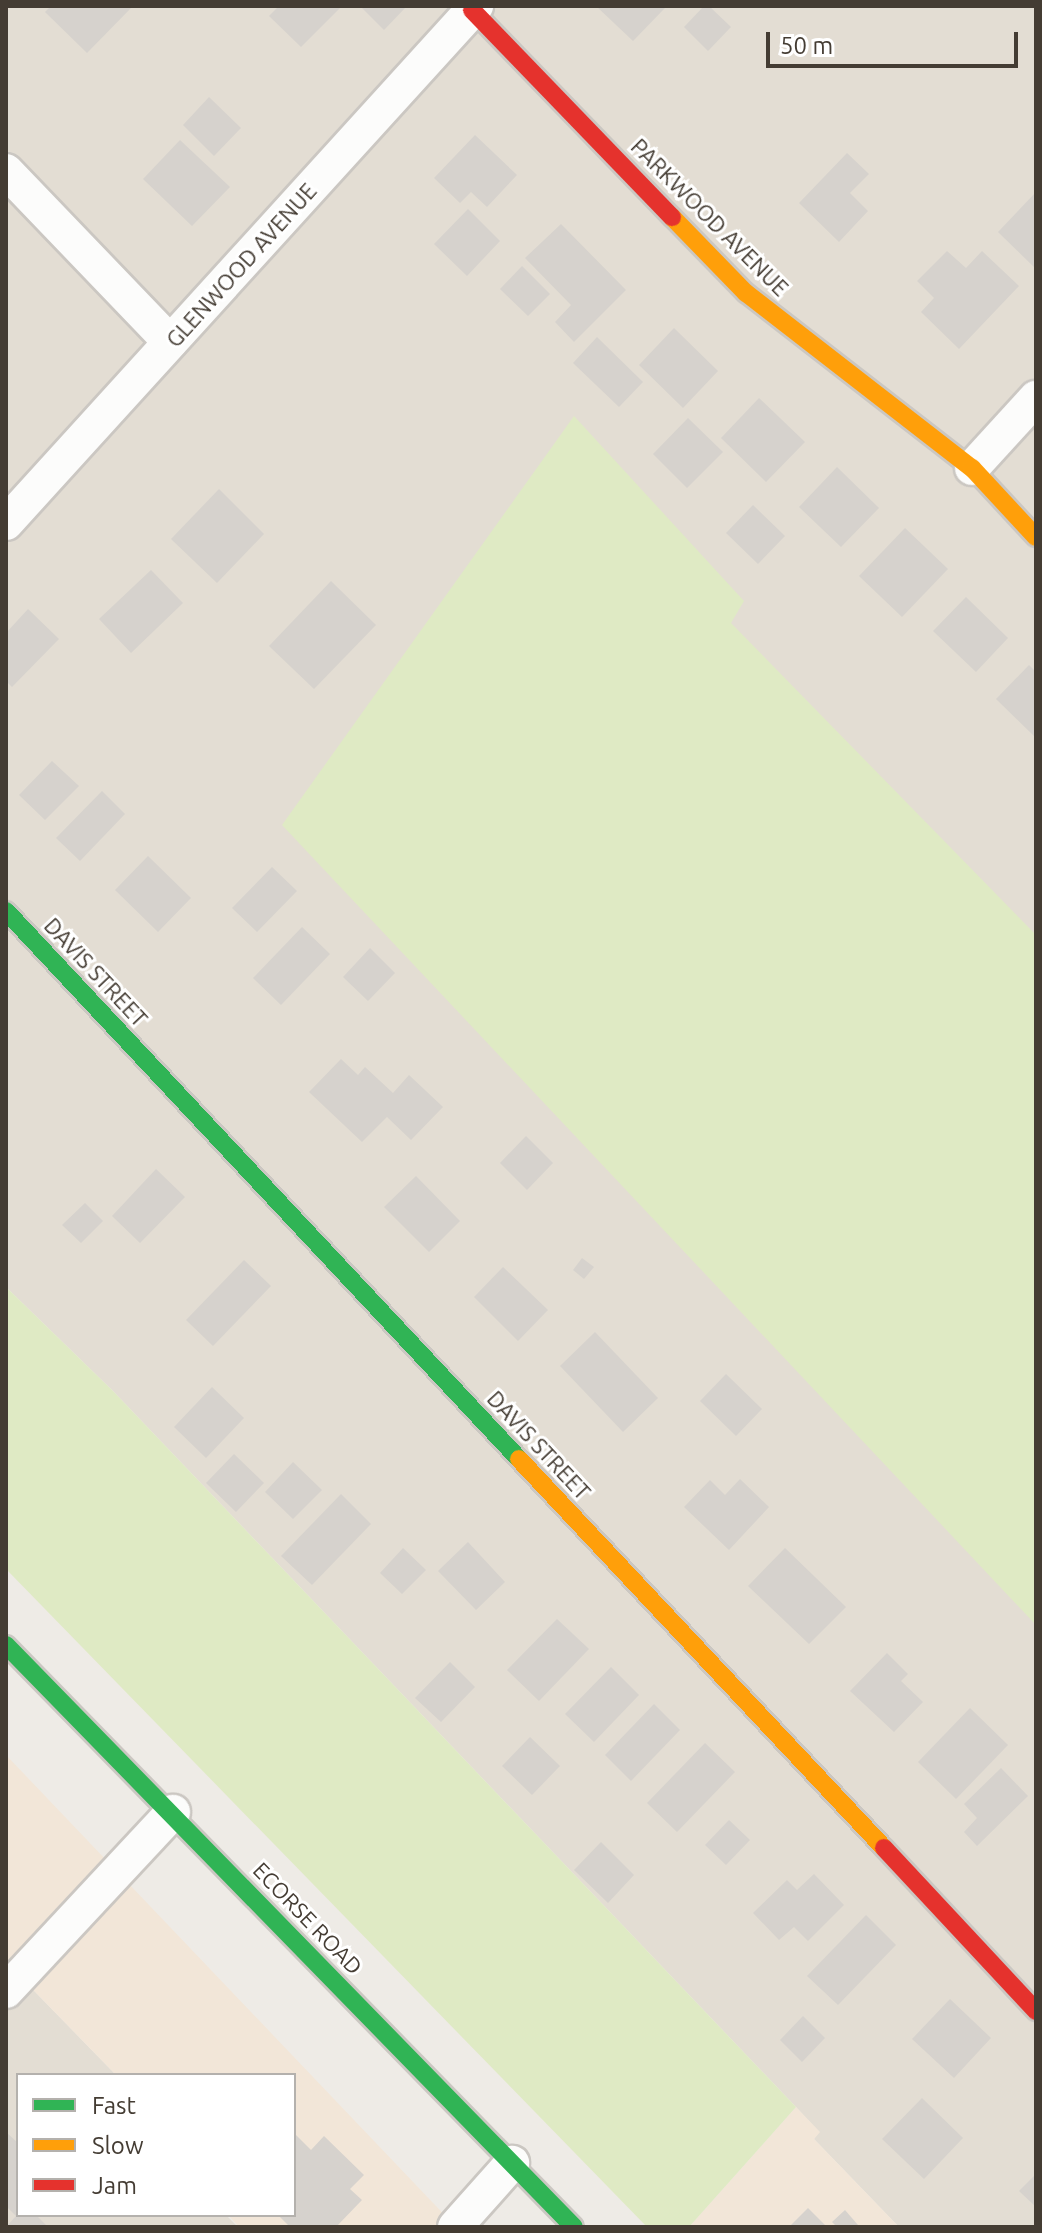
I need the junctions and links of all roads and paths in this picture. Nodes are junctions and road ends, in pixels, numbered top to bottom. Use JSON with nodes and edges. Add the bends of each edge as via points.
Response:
{"nodes":[{"id":1,"x":474,"y":8,"type":"edge"},
{"id":2,"x":6,"y":171,"type":"edge"},
{"id":3,"x":170,"y":342,"type":"junction"},
{"id":4,"x":1036,"y":398,"type":"edge"},
{"id":5,"x":972,"y":468,"type":"junction"},
{"id":6,"x":6,"y":523,"type":"edge"},
{"id":7,"x":1036,"y":537,"type":"edge"},
{"id":8,"x":6,"y":911,"type":"edge"},
{"id":9,"x":6,"y":1645,"type":"edge"},
{"id":10,"x":173,"y":1812,"type":"junction"},
{"id":11,"x":6,"y":1991,"type":"edge"},
{"id":12,"x":1036,"y":2011,"type":"edge"},
{"id":13,"x":512,"y":2163,"type":"junction"},
{"id":14,"x":455,"y":2227,"type":"edge"},
{"id":15,"x":574,"y":2227,"type":"edge"}],
"edges":[{"from":1,"to":3,"type":"street","name":"GLENWOOD AVENUE"},
{"from":1,"to":5,"type":"street","name":"PARKWOOD AVENUE","via":[[746,293]]},
{"from":2,"to":3,"type":"street"},
{"from":3,"to":6,"type":"street","name":"GLENWOOD AVENUE"},
{"from":4,"to":5,"type":"street"},
{"from":5,"to":7,"type":"street","name":"PARKWOOD AVENUE"},
{"from":8,"to":12,"type":"street","name":"DAVIS STREET"},
{"from":9,"to":10,"type":"street","name":"ECORSE ROAD"},
{"from":10,"to":11,"type":"street"},
{"from":10,"to":13,"type":"street","name":"ECORSE ROAD"},
{"from":13,"to":14,"type":"street"},
{"from":13,"to":15,"type":"street","name":"ECORSE ROAD"}]}
